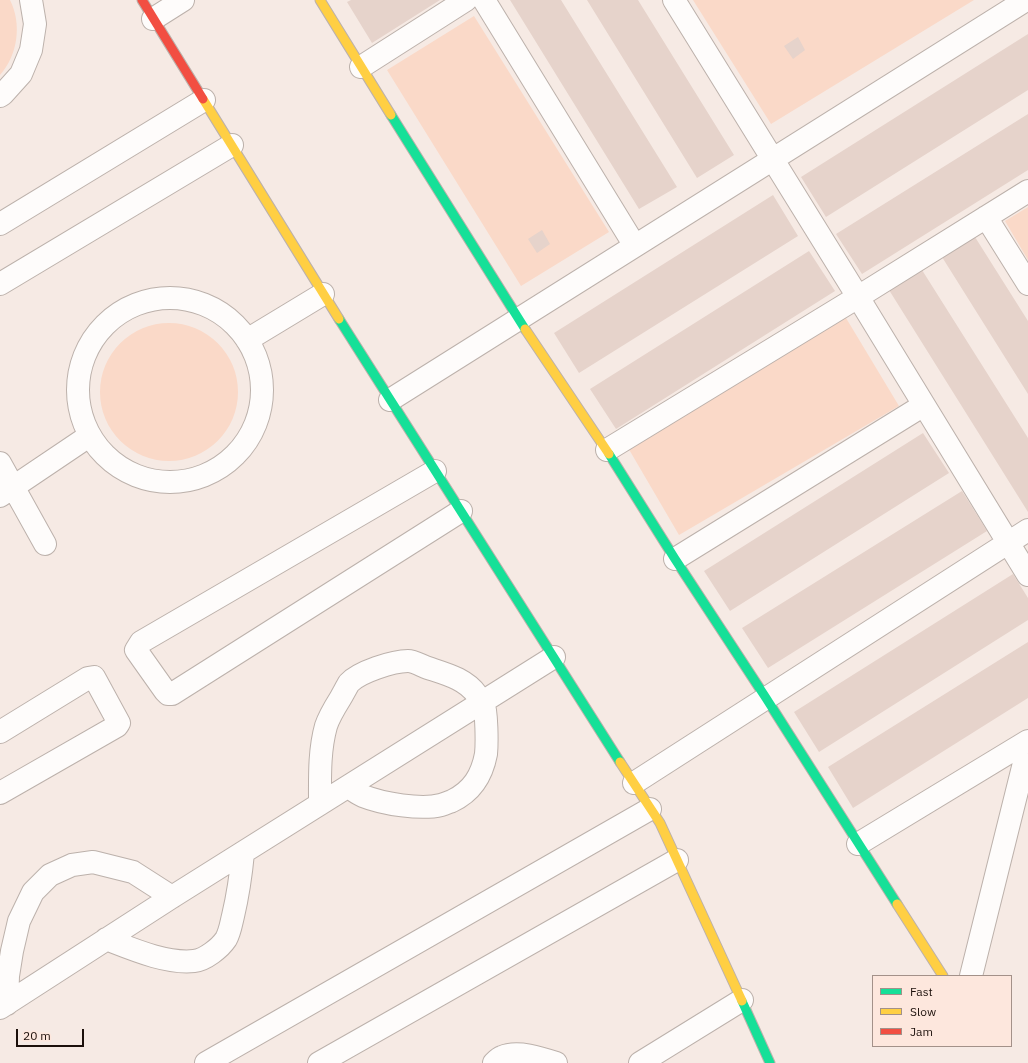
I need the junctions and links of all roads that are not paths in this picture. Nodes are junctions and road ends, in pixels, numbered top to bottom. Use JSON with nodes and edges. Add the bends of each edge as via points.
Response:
{"nodes":[{"id":1,"x":31,"y":0,"type":"edge"},
{"id":2,"x":142,"y":0,"type":"edge"},
{"id":3,"x":183,"y":0,"type":"edge"},
{"id":4,"x":320,"y":0,"type":"edge"},
{"id":5,"x":466,"y":0,"type":"edge"},
{"id":6,"x":484,"y":0,"type":"edge"},
{"id":7,"x":674,"y":0,"type":"edge"},
{"id":8,"x":1014,"y":3,"type":"edge"},
{"id":9,"x":153,"y":19,"type":"junction"},
{"id":10,"x":361,"y":67,"type":"junction"},
{"id":11,"x":0,"y":96,"type":"edge"},
{"id":12,"x":204,"y":100,"type":"junction"},
{"id":13,"x":232,"y":145,"type":"junction"},
{"id":14,"x":773,"y":159,"type":"junction"},
{"id":15,"x":1028,"y":192,"type":"edge"},
{"id":16,"x":986,"y":218,"type":"junction"},
{"id":17,"x":0,"y":224,"type":"edge"},
{"id":18,"x":636,"y":246,"type":"junction"},
{"id":19,"x":0,"y":284,"type":"edge"},
{"id":20,"x":1028,"y":284,"type":"edge"},
{"id":21,"x":323,"y":294,"type":"junction"},
{"id":22,"x":858,"y":297,"type":"junction"},
{"id":23,"x":519,"y":319,"type":"junction"},
{"id":24,"x":247,"y":340,"type":"junction"},
{"id":25,"x":390,"y":400,"type":"junction"},
{"id":26,"x":924,"y":405,"type":"junction"},
{"id":27,"x":89,"y":436,"type":"junction"},
{"id":28,"x":607,"y":450,"type":"junction"},
{"id":29,"x":0,"y":463,"type":"edge"},
{"id":30,"x":435,"y":471,"type":"junction"},
{"id":31,"x":7,"y":491,"type":"edge"},
{"id":32,"x":461,"y":511,"type":"junction"},
{"id":33,"x":1028,"y":530,"type":"edge"},
{"id":34,"x":1008,"y":542,"type":"junction"},
{"id":35,"x":45,"y":544,"type":"dead end"},
{"id":36,"x":675,"y":559,"type":"junction"},
{"id":37,"x":1028,"y":575,"type":"edge"},
{"id":38,"x":554,"y":657,"type":"junction"},
{"id":39,"x":766,"y":698,"type":"junction"},
{"id":40,"x":483,"y":703,"type":"junction"},
{"id":41,"x":0,"y":732,"type":"edge"},
{"id":42,"x":1028,"y":741,"type":"edge"},
{"id":43,"x":1028,"y":747,"type":"edge"},
{"id":44,"x":634,"y":783,"type":"junction"},
{"id":45,"x":348,"y":787,"type":"junction"},
{"id":46,"x":0,"y":793,"type":"edge"},
{"id":47,"x":320,"y":804,"type":"junction"},
{"id":48,"x":650,"y":809,"type":"junction"},
{"id":49,"x":858,"y":844,"type":"junction"},
{"id":50,"x":243,"y":853,"type":"junction"},
{"id":51,"x":677,"y":860,"type":"junction"},
{"id":52,"x":172,"y":897,"type":"junction"},
{"id":53,"x":106,"y":939,"type":"junction"},
{"id":54,"x":942,"y":975,"type":"edge"},
{"id":55,"x":971,"y":975,"type":"edge"},
{"id":56,"x":742,"y":1000,"type":"junction"},
{"id":57,"x":3,"y":1006,"type":"edge"},
{"id":58,"x":206,"y":1063,"type":"edge"},
{"id":59,"x":319,"y":1063,"type":"edge"},
{"id":60,"x":494,"y":1063,"type":"edge"},
{"id":61,"x":556,"y":1063,"type":"edge"},
{"id":62,"x":640,"y":1063,"type":"edge"},
{"id":63,"x":770,"y":1063,"type":"edge"}],
"edges":[{"from":1,"to":11,"type":"street","via":[[35,24],[32,50],[21,74]]},
{"from":2,"to":9,"type":"street"},
{"from":3,"to":9,"type":"street"},
{"from":4,"to":10,"type":"street"},
{"from":5,"to":10,"type":"street"},
{"from":6,"to":18,"type":"street"},
{"from":7,"to":14,"type":"street"},
{"from":8,"to":14,"type":"street"},
{"from":9,"to":12,"type":"street"},
{"from":10,"to":23,"type":"street"},
{"from":12,"to":13,"type":"street"},
{"from":12,"to":17,"type":"street"},
{"from":13,"to":19,"type":"street"},
{"from":13,"to":21,"type":"street"},
{"from":14,"to":18,"type":"street"},
{"from":14,"to":22,"type":"street"},
{"from":15,"to":16,"type":"street"},
{"from":16,"to":20,"type":"street"},
{"from":16,"to":22,"type":"street"},
{"from":18,"to":23,"type":"street"},
{"from":21,"to":24,"type":"street"},
{"from":21,"to":25,"type":"street"},
{"from":22,"to":26,"type":"street"},
{"from":22,"to":28,"type":"street"},
{"from":23,"to":25,"type":"street"},
{"from":23,"to":28,"type":"street"},
{"from":24,"to":27,"type":"street","via":[[228,318],[204,304],[176,298],[147,300],[121,312],[99,330],[84,354],[77,382],[79,410]]},
{"from":24,"to":27,"type":"street","via":[[258,362],[262,386],[260,410],[252,434],[237,454],[218,469],[196,479],[172,483],[147,480],[124,471],[104,456]]},
{"from":25,"to":30,"type":"street"},
{"from":26,"to":34,"type":"street"},
{"from":26,"to":36,"type":"street"},
{"from":27,"to":31,"type":"street"},
{"from":28,"to":36,"type":"street"},
{"from":29,"to":31,"type":"street"},
{"from":30,"to":32,"type":"street"},
{"from":30,"to":32,"type":"street","via":[[141,642],[136,650],[165,691],[172,694]]},
{"from":31,"to":35,"type":"street"},
{"from":32,"to":38,"type":"street"},
{"from":33,"to":34,"type":"street"},
{"from":34,"to":37,"type":"street"},
{"from":34,"to":39,"type":"street"},
{"from":36,"to":39,"type":"street"},
{"from":38,"to":40,"type":"street"},
{"from":38,"to":44,"type":"street"},
{"from":39,"to":44,"type":"street"},
{"from":39,"to":49,"type":"street"},
{"from":40,"to":45,"type":"street"},
{"from":40,"to":45,"type":"street","via":[[486,749],[481,774],[474,784],[454,800],[441,805],[412,806],[382,802],[362,796]]},
{"from":40,"to":47,"type":"street","via":[[472,688],[456,678],[409,661],[385,665],[350,682],[326,725],[321,751]]},
{"from":41,"to":46,"type":"street","via":[[94,676],[119,723]]},
{"from":42,"to":49,"type":"street"},
{"from":43,"to":55,"type":"street"},
{"from":44,"to":48,"type":"street"},
{"from":45,"to":47,"type":"street"},
{"from":47,"to":50,"type":"street"},
{"from":48,"to":51,"type":"street","via":[[660,823]]},
{"from":48,"to":58,"type":"street"},
{"from":49,"to":54,"type":"street"},
{"from":50,"to":52,"type":"street"},
{"from":50,"to":53,"type":"street","via":[[230,928],[225,939],[208,956],[195,961],[174,960],[142,953]]},
{"from":51,"to":56,"type":"street"},
{"from":51,"to":59,"type":"street"},
{"from":52,"to":53,"type":"street"},
{"from":52,"to":57,"type":"street","via":[[133,872],[93,862],[72,865],[50,875],[33,892],[19,921]]},
{"from":53,"to":57,"type":"street"},
{"from":56,"to":62,"type":"street"},
{"from":56,"to":63,"type":"street"},
{"from":60,"to":61,"type":"street","via":[[502,1057],[515,1054],[538,1057]]}]}
